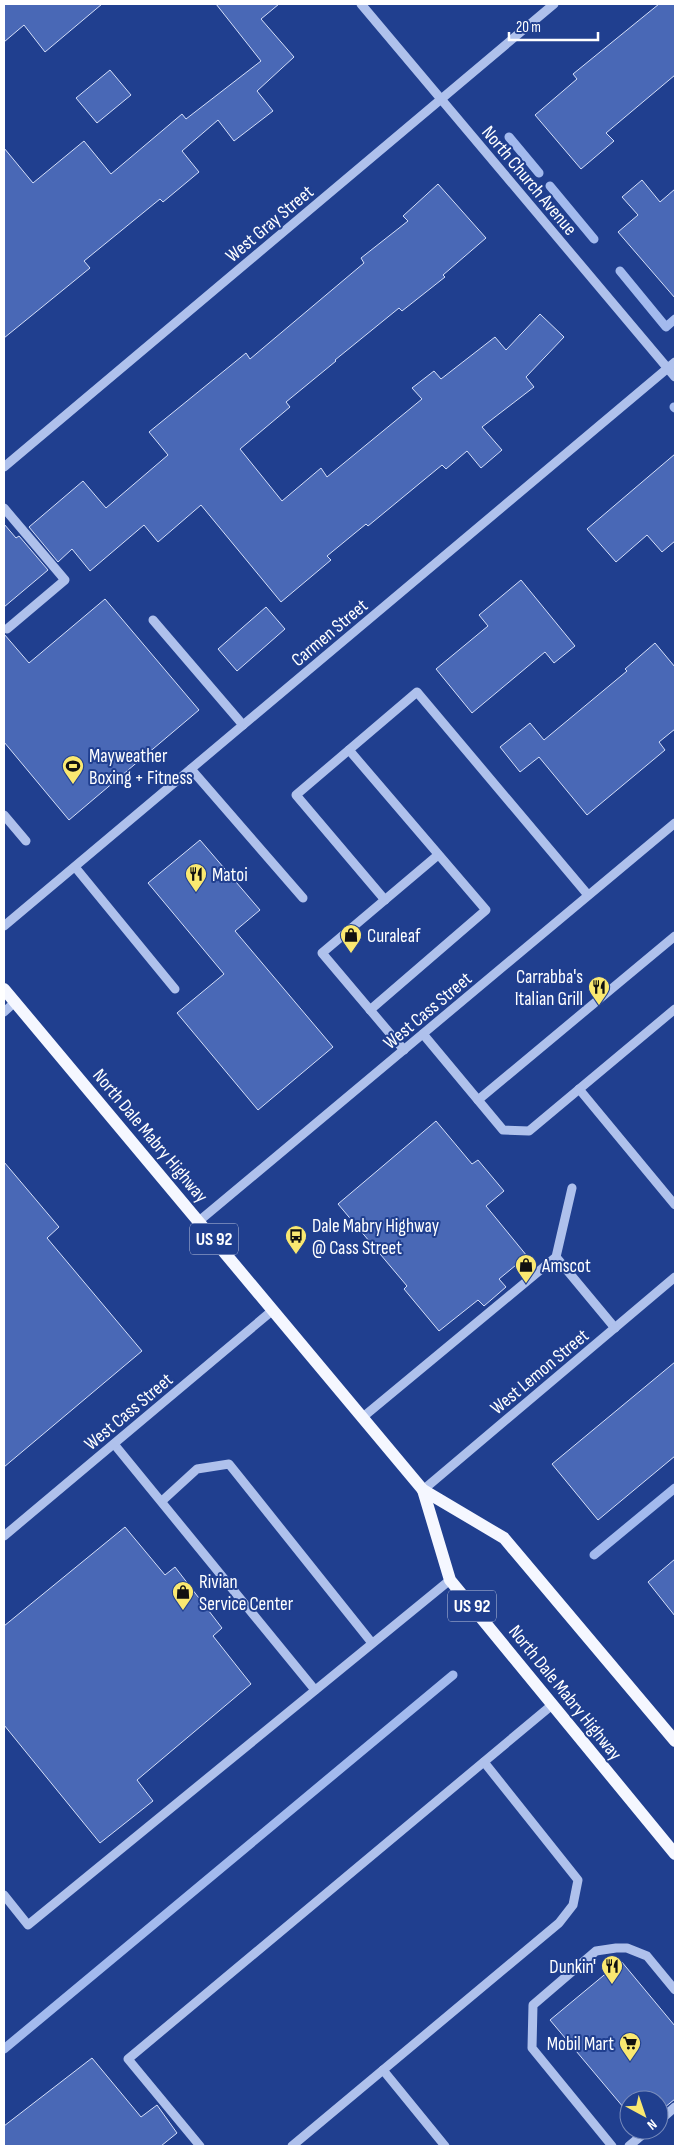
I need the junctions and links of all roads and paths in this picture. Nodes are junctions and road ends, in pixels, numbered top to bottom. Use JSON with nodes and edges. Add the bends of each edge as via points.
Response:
{"nodes":[{"id":1,"x":361,"y":4,"type":"edge"},
{"id":2,"x":554,"y":4,"type":"edge"},
{"id":3,"x":440,"y":100,"type":"junction"},
{"id":4,"x":672,"y":365,"type":"edge"},
{"id":5,"x":675,"y":377,"type":"edge"},
{"id":6,"x":4,"y":467,"type":"edge"},
{"id":7,"x":4,"y":508,"type":"edge"},
{"id":8,"x":153,"y":620,"type":"dead end"},
{"id":9,"x":8,"y":628,"type":"dead end"},
{"id":10,"x":243,"y":725,"type":"junction"},
{"id":11,"x":349,"y":750,"type":"junction"},
{"id":12,"x":191,"y":769,"type":"junction"},
{"id":13,"x":4,"y":815,"type":"edge"},
{"id":14,"x":675,"y":823,"type":"edge"},
{"id":15,"x":26,"y":840,"type":"dead end"},
{"id":16,"x":438,"y":854,"type":"junction"},
{"id":17,"x":75,"y":867,"type":"junction"},
{"id":18,"x":588,"y":895,"type":"junction"},
{"id":19,"x":303,"y":898,"type":"dead end"},
{"id":20,"x":385,"y":900,"type":"junction"},
{"id":21,"x":4,"y":926,"type":"edge"},
{"id":22,"x":675,"y":936,"type":"edge"},
{"id":23,"x":4,"y":989,"type":"edge"},
{"id":24,"x":175,"y":989,"type":"dead end"},
{"id":25,"x":15,"y":1002,"type":"junction"},
{"id":26,"x":675,"y":1009,"type":"edge"},
{"id":27,"x":370,"y":1010,"type":"junction"},
{"id":28,"x":4,"y":1012,"type":"edge"},
{"id":29,"x":423,"y":1034,"type":"junction"},
{"id":30,"x":404,"y":1050,"type":"junction"},
{"id":31,"x":579,"y":1089,"type":"junction"},
{"id":32,"x":478,"y":1100,"type":"junction"},
{"id":33,"x":572,"y":1188,"type":"dead end"},
{"id":34,"x":675,"y":1205,"type":"edge"},
{"id":35,"x":199,"y":1221,"type":"junction"},
{"id":36,"x":556,"y":1257,"type":"junction"},
{"id":37,"x":675,"y":1277,"type":"edge"},
{"id":38,"x":273,"y":1310,"type":"junction"},
{"id":39,"x":615,"y":1328,"type":"junction"},
{"id":40,"x":363,"y":1417,"type":"junction"},
{"id":41,"x":114,"y":1444,"type":"junction"},
{"id":42,"x":423,"y":1490,"type":"junction"},
{"id":43,"x":162,"y":1501,"type":"junction"},
{"id":44,"x":4,"y":1536,"type":"edge"},
{"id":45,"x":450,"y":1580,"type":"junction"},
{"id":46,"x":372,"y":1643,"type":"junction"},
{"id":47,"x":315,"y":1690,"type":"junction"},
{"id":48,"x":552,"y":1705,"type":"junction"},
{"id":49,"x":675,"y":1741,"type":"edge"},
{"id":50,"x":484,"y":1762,"type":"junction"},
{"id":51,"x":675,"y":1854,"type":"edge"},
{"id":52,"x":4,"y":1895,"type":"edge"},
{"id":53,"x":675,"y":1989,"type":"edge"},
{"id":54,"x":383,"y":2070,"type":"junction"},
{"id":55,"x":200,"y":2146,"type":"edge"},
{"id":56,"x":292,"y":2146,"type":"edge"},
{"id":57,"x":446,"y":2146,"type":"edge"},
{"id":58,"x":612,"y":2146,"type":"edge"}],
"edges":[{"from":1,"to":3,"type":"street","name":"North Church Avenue"},
{"from":2,"to":3,"type":"street","name":"West Gray Street"},
{"from":3,"to":4,"type":"street","name":"North Church Avenue"},
{"from":3,"to":6,"type":"street","name":"West Gray Street"},
{"from":4,"to":5,"type":"street","name":"North Church Avenue"},
{"from":4,"to":10,"type":"street","name":"Carmen Street"},
{"from":7,"to":9,"type":"street","via":[[65,580]]},
{"from":8,"to":10,"type":"street"},
{"from":10,"to":12,"type":"street","name":"Carmen Street"},
{"from":11,"to":16,"type":"street"},
{"from":11,"to":18,"type":"street","via":[[417,692]]},
{"from":11,"to":20,"type":"street","via":[[296,794]]},
{"from":12,"to":17,"type":"street","name":"Carmen Street"},
{"from":12,"to":19,"type":"street"},
{"from":13,"to":15,"type":"street"},
{"from":14,"to":18,"type":"street","name":"West Cass Street"},
{"from":16,"to":20,"type":"street"},
{"from":16,"to":27,"type":"street","via":[[486,910]]},
{"from":17,"to":21,"type":"street","name":"Carmen Street"},
{"from":17,"to":24,"type":"street"},
{"from":18,"to":29,"type":"street","name":"West Cass Street"},
{"from":20,"to":27,"type":"street","via":[[322,953]]},
{"from":22,"to":32,"type":"street"},
{"from":23,"to":25,"type":"main road","name":"North Dale Mabry Highway","number":"US 92"},
{"from":25,"to":28,"type":"street"},
{"from":25,"to":35,"type":"main road","name":"North Dale Mabry Highway","number":"US 92"},
{"from":26,"to":31,"type":"street"},
{"from":27,"to":30,"type":"street"},
{"from":29,"to":30,"type":"street","name":"West Cass Street"},
{"from":29,"to":32,"type":"street"},
{"from":30,"to":35,"type":"street","name":"West Cass Street"},
{"from":31,"to":32,"type":"street","via":[[529,1131],[503,1130]]},
{"from":31,"to":34,"type":"street"},
{"from":33,"to":36,"type":"street"},
{"from":35,"to":38,"type":"main road","name":"North Dale Mabry Highway","number":"US 92"},
{"from":36,"to":39,"type":"street"},
{"from":36,"to":40,"type":"street"},
{"from":37,"to":39,"type":"street","name":"West Lemon Street"},
{"from":38,"to":40,"type":"main road","name":"North Dale Mabry Highway","number":"US 92"},
{"from":38,"to":41,"type":"street","name":"West Cass Street"},
{"from":39,"to":42,"type":"street","name":"West Lemon Street"},
{"from":40,"to":42,"type":"main road","name":"North Dale Mabry Highway","number":"US 92"},
{"from":41,"to":43,"type":"street"},
{"from":41,"to":44,"type":"street","name":"West Cass Street"},
{"from":42,"to":45,"type":"main road","name":"North Dale Mabry Highway","number":"US 92"},
{"from":42,"to":49,"type":"main road","name":"North Dale Mabry Highway","number":"US 92","via":[[504,1538]]},
{"from":43,"to":46,"type":"street","via":[[197,1469],[229,1464]]},
{"from":43,"to":47,"type":"street"},
{"from":45,"to":46,"type":"street"},
{"from":45,"to":48,"type":"main road","name":"North Dale Mabry Highway","number":"US 92"},
{"from":46,"to":47,"type":"street"},
{"from":47,"to":52,"type":"street","via":[[28,1925]]},
{"from":48,"to":50,"type":"street"},
{"from":48,"to":51,"type":"main road","name":"North Dale Mabry Highway","number":"US 92"},
{"from":50,"to":54,"type":"street","via":[[578,1880],[573,1905],[559,1924]]},
{"from":50,"to":55,"type":"street","via":[[128,2059]]},
{"from":53,"to":58,"type":"street","via":[[647,1956],[627,1948],[616,1948],[596,1951],[533,2006],[532,2048]]},
{"from":54,"to":56,"type":"street"},
{"from":54,"to":57,"type":"street"}]}
